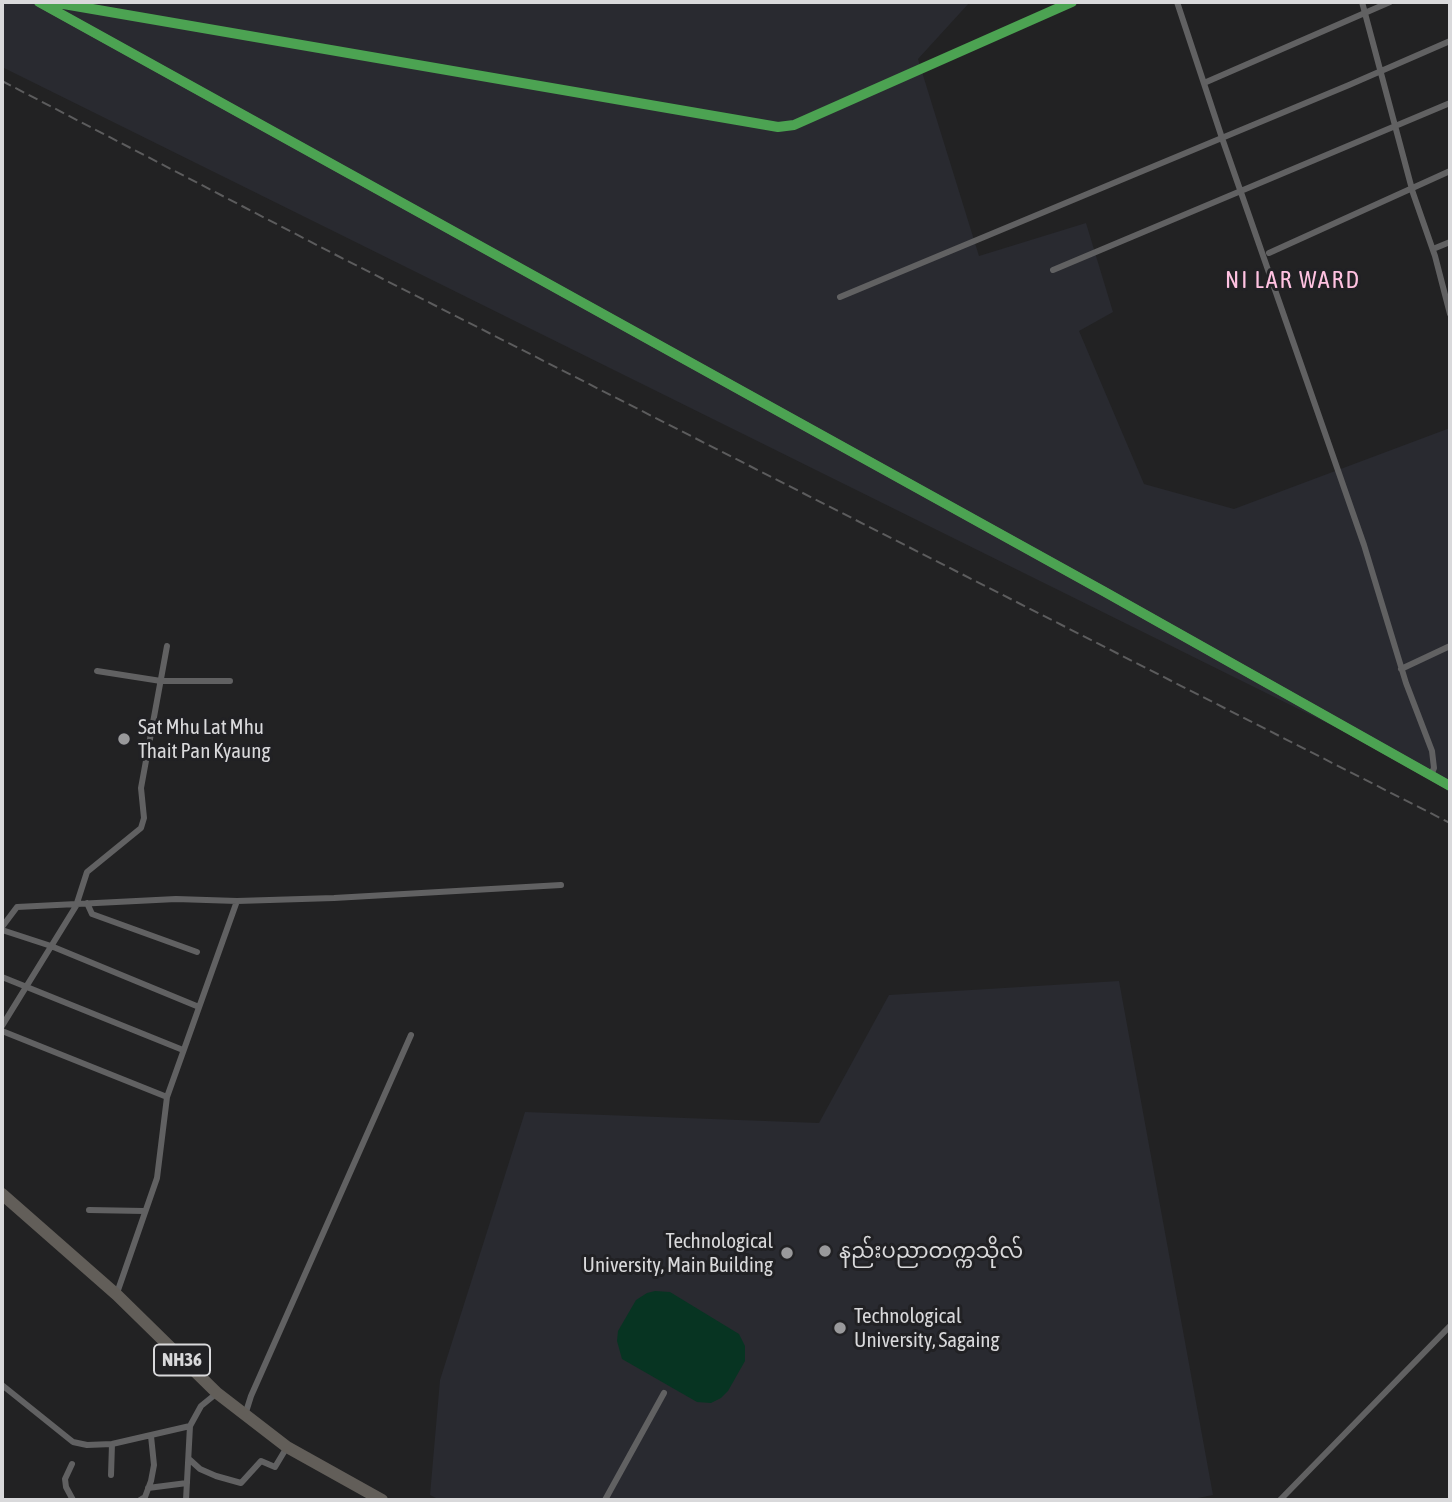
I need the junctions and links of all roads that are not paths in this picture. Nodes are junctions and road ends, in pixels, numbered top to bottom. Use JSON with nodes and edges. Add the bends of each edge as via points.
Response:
{"nodes":[{"id":1,"x":40,"y":2,"type":"edge"},
{"id":2,"x":52,"y":2,"type":"edge"},
{"id":3,"x":1072,"y":2,"type":"edge"},
{"id":4,"x":1177,"y":2,"type":"edge"},
{"id":5,"x":1362,"y":2,"type":"edge"},
{"id":6,"x":1390,"y":2,"type":"edge"},
{"id":7,"x":1364,"y":11,"type":"junction"},
{"id":8,"x":1450,"y":41,"type":"edge"},
{"id":9,"x":1381,"y":71,"type":"junction"},
{"id":10,"x":1204,"y":83,"type":"junction"},
{"id":11,"x":1450,"y":103,"type":"edge"},
{"id":12,"x":1395,"y":126,"type":"junction"},
{"id":13,"x":1222,"y":138,"type":"junction"},
{"id":14,"x":1450,"y":171,"type":"edge"},
{"id":15,"x":1412,"y":187,"type":"junction"},
{"id":16,"x":1240,"y":191,"type":"junction"},
{"id":17,"x":1450,"y":242,"type":"edge"},
{"id":18,"x":1433,"y":249,"type":"junction"},
{"id":19,"x":1269,"y":253,"type":"dead end"},
{"id":20,"x":1053,"y":270,"type":"dead end"},
{"id":21,"x":840,"y":297,"type":"dead end"},
{"id":22,"x":1450,"y":310,"type":"edge"},
{"id":23,"x":167,"y":646,"type":"dead end"},
{"id":24,"x":1450,"y":646,"type":"edge"},
{"id":25,"x":1401,"y":669,"type":"junction"},
{"id":26,"x":97,"y":671,"type":"dead end"},
{"id":27,"x":161,"y":681,"type":"junction"},
{"id":28,"x":230,"y":681,"type":"dead end"},
{"id":29,"x":1431,"y":775,"type":"junction"},
{"id":30,"x":1450,"y":786,"type":"edge"},
{"id":31,"x":561,"y":885,"type":"dead end"},
{"id":32,"x":237,"y":901,"type":"junction"},
{"id":33,"x":87,"y":903,"type":"junction"},
{"id":34,"x":76,"y":906,"type":"junction"},
{"id":35,"x":2,"y":928,"type":"edge"},
{"id":36,"x":51,"y":946,"type":"junction"},
{"id":37,"x":197,"y":952,"type":"dead end"},
{"id":38,"x":2,"y":977,"type":"edge"},
{"id":39,"x":25,"y":988,"type":"junction"},
{"id":40,"x":199,"y":1007,"type":"junction"},
{"id":41,"x":2,"y":1029,"type":"edge"},
{"id":42,"x":411,"y":1035,"type":"dead end"},
{"id":43,"x":183,"y":1050,"type":"junction"},
{"id":44,"x":167,"y":1097,"type":"junction"},
{"id":45,"x":2,"y":1194,"type":"edge"},
{"id":46,"x":89,"y":1210,"type":"dead end"},
{"id":47,"x":144,"y":1211,"type":"junction"},
{"id":48,"x":117,"y":1295,"type":"junction"},
{"id":49,"x":1450,"y":1326,"type":"edge"},
{"id":50,"x":2,"y":1385,"type":"edge"},
{"id":51,"x":217,"y":1393,"type":"junction"},
{"id":52,"x":664,"y":1393,"type":"dead end"},
{"id":53,"x":245,"y":1415,"type":"junction"},
{"id":54,"x":190,"y":1426,"type":"junction"},
{"id":55,"x":151,"y":1436,"type":"junction"},
{"id":56,"x":112,"y":1444,"type":"junction"},
{"id":57,"x":287,"y":1447,"type":"junction"},
{"id":58,"x":189,"y":1460,"type":"junction"},
{"id":59,"x":72,"y":1464,"type":"dead end"},
{"id":60,"x":111,"y":1475,"type":"dead end"},
{"id":61,"x":187,"y":1483,"type":"junction"},
{"id":62,"x":148,"y":1488,"type":"junction"},
{"id":63,"x":73,"y":1500,"type":"edge"},
{"id":64,"x":140,"y":1500,"type":"edge"},
{"id":65,"x":186,"y":1500,"type":"edge"},
{"id":66,"x":382,"y":1500,"type":"edge"},
{"id":67,"x":605,"y":1500,"type":"edge"},
{"id":68,"x":1280,"y":1500,"type":"edge"}],
"edges":[{"from":1,"to":29,"type":"street"},
{"from":2,"to":3,"type":"street","via":[[778,127],[794,125]]},
{"from":4,"to":10,"type":"street"},
{"from":5,"to":7,"type":"street"},
{"from":6,"to":7,"type":"street"},
{"from":7,"to":9,"type":"street"},
{"from":7,"to":10,"type":"street"},
{"from":8,"to":9,"type":"street"},
{"from":9,"to":12,"type":"street"},
{"from":9,"to":13,"type":"street"},
{"from":10,"to":13,"type":"street"},
{"from":11,"to":12,"type":"street"},
{"from":12,"to":15,"type":"street"},
{"from":12,"to":16,"type":"street"},
{"from":13,"to":16,"type":"street"},
{"from":13,"to":21,"type":"street"},
{"from":14,"to":15,"type":"street"},
{"from":15,"to":18,"type":"street"},
{"from":15,"to":19,"type":"street"},
{"from":16,"to":20,"type":"street"},
{"from":16,"to":25,"type":"street","via":[[1364,545]]},
{"from":17,"to":18,"type":"street"},
{"from":18,"to":22,"type":"street"},
{"from":23,"to":27,"type":"street"},
{"from":24,"to":25,"type":"street"},
{"from":25,"to":29,"type":"street","via":[[1432,751]]},
{"from":26,"to":27,"type":"street"},
{"from":27,"to":28,"type":"street"},
{"from":27,"to":34,"type":"street","via":[[141,788],[141,828],[87,872]]},
{"from":29,"to":30,"type":"street"},
{"from":31,"to":32,"type":"street"},
{"from":32,"to":33,"type":"street"},
{"from":32,"to":40,"type":"street"},
{"from":33,"to":34,"type":"street"},
{"from":33,"to":37,"type":"street","via":[[92,914]]},
{"from":34,"to":35,"type":"street","via":[[17,907]]},
{"from":34,"to":36,"type":"street"},
{"from":35,"to":36,"type":"street"},
{"from":36,"to":39,"type":"street"},
{"from":36,"to":40,"type":"street"},
{"from":38,"to":39,"type":"street"},
{"from":39,"to":41,"type":"street"},
{"from":39,"to":43,"type":"street"},
{"from":40,"to":43,"type":"street"},
{"from":41,"to":44,"type":"street"},
{"from":42,"to":53,"type":"street"},
{"from":43,"to":44,"type":"street"},
{"from":44,"to":47,"type":"street","via":[[157,1178]]},
{"from":45,"to":48,"type":"highway","number":"NH36"},
{"from":46,"to":47,"type":"street"},
{"from":47,"to":48,"type":"street"},
{"from":48,"to":51,"type":"highway","number":"NH36"},
{"from":49,"to":68,"type":"street"},
{"from":50,"to":56,"type":"street","via":[[73,1441],[87,1446]]},
{"from":51,"to":53,"type":"highway","number":"NH36"},
{"from":51,"to":54,"type":"street","via":[[201,1406]]},
{"from":52,"to":67,"type":"street"},
{"from":53,"to":57,"type":"highway","number":"NH36"},
{"from":54,"to":55,"type":"street"},
{"from":54,"to":58,"type":"street"},
{"from":55,"to":56,"type":"street"},
{"from":55,"to":62,"type":"street","via":[[154,1465]]},
{"from":56,"to":60,"type":"street"},
{"from":57,"to":58,"type":"street","via":[[275,1467],[261,1461],[241,1483],[208,1473]]},
{"from":57,"to":66,"type":"highway","number":"NH36"},
{"from":58,"to":61,"type":"street"},
{"from":59,"to":63,"type":"street","via":[[65,1479]]},
{"from":61,"to":62,"type":"street"},
{"from":61,"to":65,"type":"street"},
{"from":62,"to":64,"type":"street"}]}
